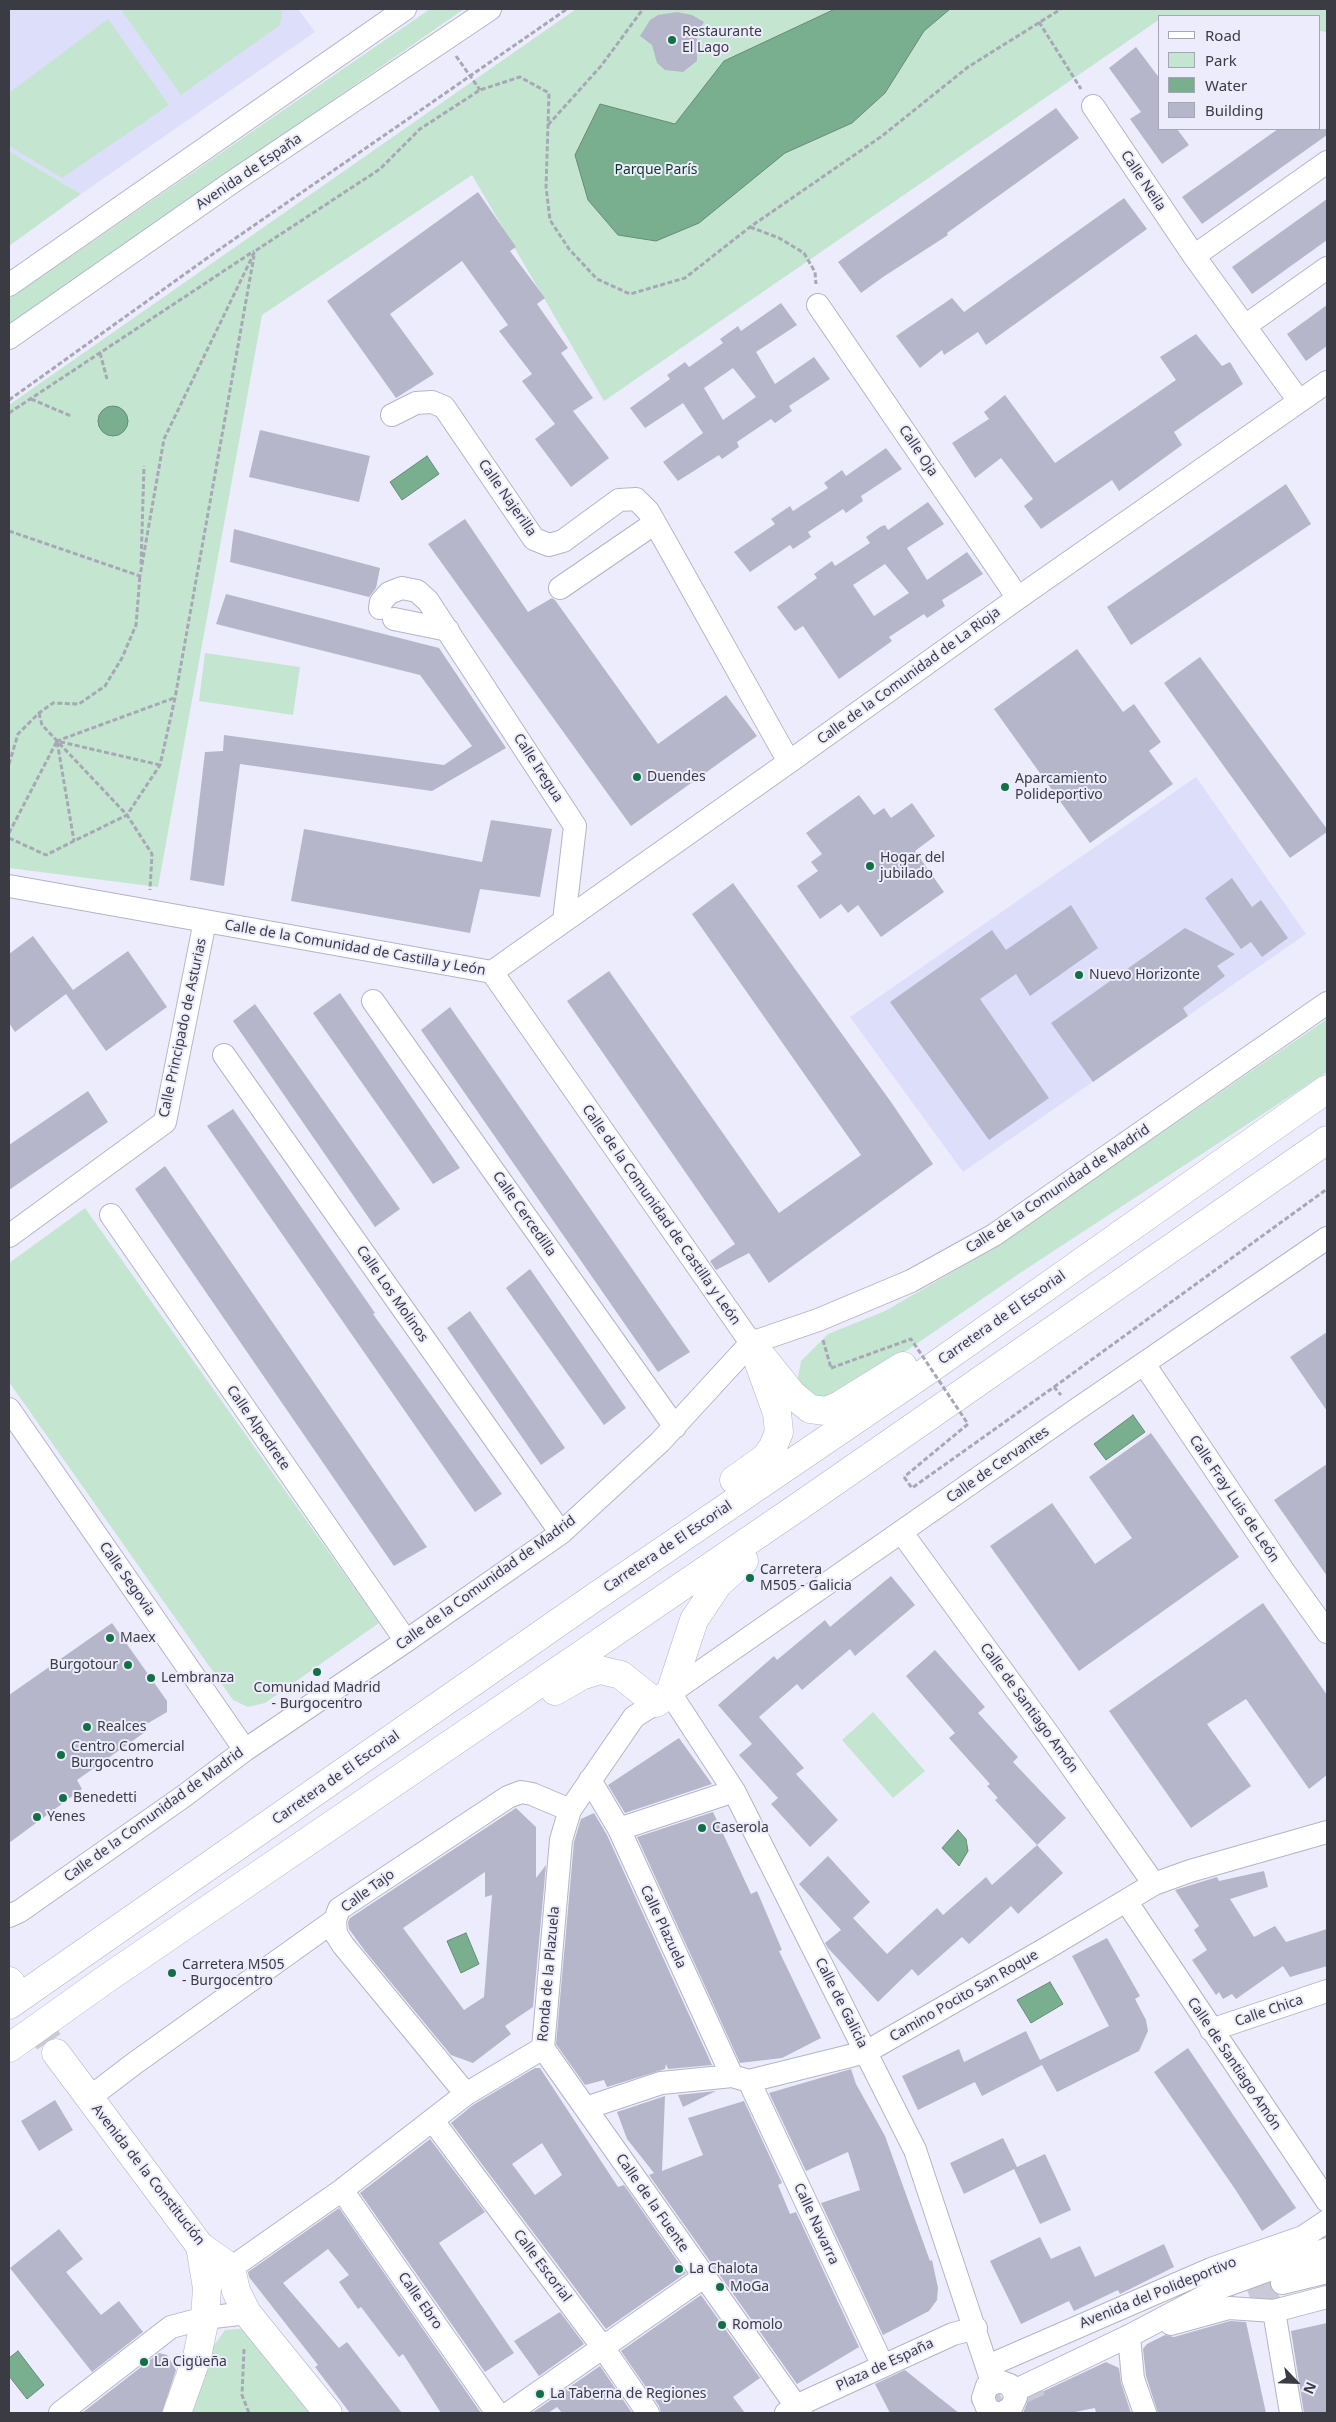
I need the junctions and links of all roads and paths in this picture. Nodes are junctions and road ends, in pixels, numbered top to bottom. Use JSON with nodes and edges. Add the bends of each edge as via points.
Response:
{"nodes":[{"id":1,"x":490,"y":9,"type":"edge"},
{"id":2,"x":567,"y":9,"type":"edge"},
{"id":3,"x":644,"y":9,"type":"edge"},
{"id":4,"x":1061,"y":9,"type":"edge"},
{"id":5,"x":401,"y":10,"type":"edge"},
{"id":6,"x":1039,"y":22,"type":"junction"},
{"id":7,"x":1093,"y":106,"type":"joint"},
{"id":8,"x":548,"y":126,"type":"junction"},
{"id":9,"x":1327,"y":162,"type":"edge"},
{"id":10,"x":750,"y":228,"type":"junction"},
{"id":11,"x":255,"y":250,"type":"junction"},
{"id":12,"x":1194,"y":256,"type":"junction"},
{"id":13,"x":1327,"y":268,"type":"edge"},
{"id":14,"x":9,"y":285,"type":"edge"},
{"id":15,"x":818,"y":305,"type":"joint"},
{"id":16,"x":1245,"y":326,"type":"junction"},
{"id":17,"x":9,"y":338,"type":"edge"},
{"id":18,"x":100,"y":353,"type":"junction"},
{"id":19,"x":107,"y":379,"type":"dead end"},
{"id":20,"x":1327,"y":382,"type":"edge"},
{"id":21,"x":30,"y":399,"type":"junction"},
{"id":22,"x":9,"y":400,"type":"edge"},
{"id":23,"x":1299,"y":401,"type":"junction"},
{"id":24,"x":9,"y":413,"type":"edge"},
{"id":25,"x":392,"y":415,"type":"dead end"},
{"id":26,"x":71,"y":416,"type":"dead end"},
{"id":27,"x":144,"y":466,"type":"dead end"},
{"id":28,"x":655,"y":524,"type":"junction"},
{"id":29,"x":9,"y":531,"type":"edge"},
{"id":30,"x":140,"y":576,"type":"junction"},
{"id":31,"x":560,"y":588,"type":"dead end"},
{"id":32,"x":1018,"y":598,"type":"junction"},
{"id":33,"x":448,"y":630,"type":"junction"},
{"id":34,"x":175,"y":698,"type":"junction"},
{"id":35,"x":39,"y":713,"type":"junction"},
{"id":36,"x":57,"y":741,"type":"junction"},
{"id":37,"x":789,"y":762,"type":"junction"},
{"id":38,"x":9,"y":764,"type":"edge"},
{"id":39,"x":160,"y":765,"type":"junction"},
{"id":40,"x":127,"y":815,"type":"junction"},
{"id":41,"x":9,"y":833,"type":"edge"},
{"id":42,"x":9,"y":838,"type":"edge"},
{"id":43,"x":74,"y":841,"type":"junction"},
{"id":44,"x":9,"y":886,"type":"edge"},
{"id":45,"x":149,"y":911,"type":"junction"},
{"id":46,"x":205,"y":921,"type":"junction"},
{"id":47,"x":564,"y":921,"type":"junction"},
{"id":48,"x":492,"y":972,"type":"junction"},
{"id":49,"x":373,"y":1001,"type":"dead end"},
{"id":50,"x":1327,"y":1003,"type":"edge"},
{"id":51,"x":224,"y":1055,"type":"dead end"},
{"id":52,"x":1327,"y":1089,"type":"edge"},
{"id":53,"x":1327,"y":1140,"type":"edge"},
{"id":54,"x":1219,"y":1164,"type":"junction"},
{"id":55,"x":1327,"y":1189,"type":"edge"},
{"id":56,"x":111,"y":1216,"type":"dead end"},
{"id":57,"x":9,"y":1236,"type":"edge"},
{"id":58,"x":1327,"y":1238,"type":"edge"},
{"id":59,"x":818,"y":1320,"type":"junction"},
{"id":60,"x":751,"y":1343,"type":"junction"},
{"id":61,"x":1144,"y":1364,"type":"junction"},
{"id":62,"x":1054,"y":1387,"type":"junction"},
{"id":63,"x":9,"y":1409,"type":"edge"},
{"id":64,"x":1073,"y":1412,"type":"junction"},
{"id":65,"x":675,"y":1427,"type":"junction"},
{"id":66,"x":798,"y":1507,"type":"junction"},
{"id":67,"x":561,"y":1533,"type":"junction"},
{"id":68,"x":902,"y":1533,"type":"junction"},
{"id":69,"x":1327,"y":1632,"type":"edge"},
{"id":70,"x":406,"y":1641,"type":"junction"},
{"id":71,"x":663,"y":1698,"type":"junction"},
{"id":72,"x":418,"y":1721,"type":"junction"},
{"id":73,"x":245,"y":1750,"type":"junction"},
{"id":74,"x":590,"y":1780,"type":"junction"},
{"id":75,"x":734,"y":1791,"type":"junction"},
{"id":76,"x":570,"y":1810,"type":"junction"},
{"id":77,"x":343,"y":1818,"type":"junction"},
{"id":78,"x":619,"y":1829,"type":"junction"},
{"id":79,"x":1327,"y":1832,"type":"edge"},
{"id":80,"x":1154,"y":1884,"type":"junction"},
{"id":81,"x":1126,"y":1902,"type":"junction"},
{"id":82,"x":9,"y":1916,"type":"edge"},
{"id":83,"x":335,"y":1920,"type":"junction"},
{"id":84,"x":9,"y":1990,"type":"edge"},
{"id":85,"x":1327,"y":1991,"type":"edge"},
{"id":86,"x":1211,"y":2030,"type":"junction"},
{"id":87,"x":9,"y":2048,"type":"edge"},
{"id":88,"x":543,"y":2048,"type":"junction"},
{"id":89,"x":866,"y":2052,"type":"junction"},
{"id":90,"x":56,"y":2053,"type":"tunnel mouth"},
{"id":91,"x":740,"y":2078,"type":"junction"},
{"id":92,"x":466,"y":2094,"type":"junction"},
{"id":93,"x":89,"y":2098,"type":"junction"},
{"id":94,"x":586,"y":2108,"type":"junction"},
{"id":95,"x":433,"y":2122,"type":"junction"},
{"id":96,"x":342,"y":2190,"type":"junction"},
{"id":97,"x":1327,"y":2200,"type":"edge"},
{"id":98,"x":1327,"y":2221,"type":"edge"},
{"id":99,"x":200,"y":2246,"type":"junction"},
{"id":100,"x":1327,"y":2249,"type":"edge"},
{"id":101,"x":231,"y":2268,"type":"junction"},
{"id":102,"x":1327,"y":2272,"type":"edge"},
{"id":103,"x":705,"y":2276,"type":"junction"},
{"id":104,"x":1282,"y":2283,"type":"tunnel mouth"},
{"id":105,"x":1327,"y":2297,"type":"edge"},
{"id":106,"x":1274,"y":2311,"type":"junction"},
{"id":107,"x":247,"y":2313,"type":"junction"},
{"id":108,"x":205,"y":2318,"type":"junction"},
{"id":109,"x":976,"y":2328,"type":"junction"},
{"id":110,"x":1129,"y":2336,"type":"junction"},
{"id":111,"x":604,"y":2349,"type":"junction"},
{"id":112,"x":883,"y":2366,"type":"junction"},
{"id":113,"x":990,"y":2374,"type":"junction"},
{"id":114,"x":1014,"y":2391,"type":"junction"},
{"id":115,"x":791,"y":2411,"type":"edge"},
{"id":116,"x":60,"y":2413,"type":"edge"},
{"id":117,"x":177,"y":2413,"type":"edge"},
{"id":118,"x":249,"y":2413,"type":"edge"},
{"id":119,"x":328,"y":2413,"type":"edge"},
{"id":120,"x":497,"y":2413,"type":"edge"},
{"id":121,"x":509,"y":2413,"type":"edge"},
{"id":122,"x":648,"y":2413,"type":"edge"},
{"id":123,"x":1003,"y":2413,"type":"edge"},
{"id":124,"x":1145,"y":2413,"type":"edge"},
{"id":125,"x":1291,"y":2413,"type":"edge"}],
"edges":[{"from":1,"to":17,"type":"street","name":"Avenida de España"},
{"from":2,"to":22,"type":"path","via":[[217,251]]},
{"from":3,"to":8,"type":"path","via":[[601,66]]},
{"from":4,"to":6,"type":"path"},
{"from":5,"to":14,"type":"street"},
{"from":6,"to":7,"type":"path"},
{"from":6,"to":10,"type":"path","via":[[968,67],[882,136]]},
{"from":7,"to":12,"type":"street","name":"Calle Neila"},
{"from":8,"to":10,"type":"path","via":[[546,188],[550,220],[569,249],[597,279],[630,294],[684,278]]},
{"from":8,"to":11,"type":"path","via":[[549,93],[520,77],[480,90],[420,129],[380,169]]},
{"from":9,"to":12,"type":"street"},
{"from":10,"to":15,"type":"path","via":[[779,238],[804,252],[815,272]]},
{"from":11,"to":18,"type":"path"},
{"from":11,"to":30,"type":"path","via":[[164,438]]},
{"from":11,"to":34,"type":"path"},
{"from":12,"to":16,"type":"street","name":"Calle Neila"},
{"from":13,"to":16,"type":"street"},
{"from":15,"to":32,"type":"street","name":"Calle Oja"},
{"from":16,"to":23,"type":"street","name":"Calle Neila"},
{"from":18,"to":19,"type":"path"},
{"from":18,"to":21,"type":"path"},
{"from":20,"to":23,"type":"street","name":"Calle de la Comunidad de La Rioja"},
{"from":21,"to":24,"type":"path"},
{"from":21,"to":26,"type":"path"},
{"from":23,"to":32,"type":"street","name":"Calle de la Comunidad de La Rioja"},
{"from":25,"to":28,"type":"street","name":"Calle Najerilla","via":[[416,404],[432,402],[444,407],[534,539],[549,545],[563,541],[619,500],[636,499],[648,510]]},
{"from":27,"to":30,"type":"path"},
{"from":28,"to":31,"type":"street"},
{"from":28,"to":37,"type":"street","name":"Calle Najerilla"},
{"from":29,"to":30,"type":"path"},
{"from":30,"to":35,"type":"path","via":[[136,625],[105,686],[79,704],[53,703]]},
{"from":32,"to":37,"type":"street","name":"Calle de la Comunidad de La Rioja"},
{"from":33,"to":33,"type":"street","name":"Calle Iregua","via":[[428,600],[416,591],[402,588],[389,593],[381,602],[387,614]]},
{"from":33,"to":47,"type":"street","name":"Calle Iregua","via":[[575,826]]},
{"from":34,"to":36,"type":"path"},
{"from":34,"to":39,"type":"path"},
{"from":35,"to":36,"type":"path","via":[[42,725]]},
{"from":35,"to":38,"type":"path","via":[[18,734]]},
{"from":36,"to":39,"type":"path"},
{"from":36,"to":40,"type":"path"},
{"from":36,"to":41,"type":"path"},
{"from":36,"to":43,"type":"path"},
{"from":37,"to":47,"type":"street","name":"Calle de la Comunidad de La Rioja"},
{"from":39,"to":40,"type":"path"},
{"from":40,"to":43,"type":"path"},
{"from":40,"to":45,"type":"path","via":[[152,854]]},
{"from":42,"to":43,"type":"path","via":[[46,855]]},
{"from":44,"to":45,"type":"street","name":"Calle de la Comunidad de Castilla y León"},
{"from":45,"to":46,"type":"street","name":"Calle de la Comunidad de Castilla y León"},
{"from":46,"to":48,"type":"street","name":"Calle de la Comunidad de Castilla y León"},
{"from":46,"to":57,"type":"street","name":"Calle Principado de Asturias","via":[[166,1122]]},
{"from":47,"to":48,"type":"street","name":"Calle de la Comunidad de La Rioja"},
{"from":48,"to":60,"type":"street","name":"Calle de la Comunidad de Castilla y León"},
{"from":49,"to":65,"type":"street","name":"Calle Cercedilla"},
{"from":50,"to":59,"type":"street","name":"Calle de la Comunidad de Madrid","via":[[994,1235],[911,1281]]},
{"from":51,"to":67,"type":"street","name":"Calle Los Molinos"},
{"from":52,"to":54,"type":"main road","name":"Carretera de El Escorial"},
{"from":53,"to":66,"type":"main road"},
{"from":54,"to":60,"type":"main road","via":[[840,1406],[826,1410],[810,1409],[792,1394]]},
{"from":54,"to":72,"type":"main road","name":"Carretera de El Escorial","via":[[930,1369]]},
{"from":55,"to":62,"type":"path"},
{"from":56,"to":70,"type":"street","name":"Calle Alpedrete"},
{"from":58,"to":61,"type":"street","name":"Calle de Cervantes"},
{"from":59,"to":60,"type":"street","name":"Calle de la Comunidad de Madrid"},
{"from":59,"to":62,"type":"path","bridge":true,"via":[[832,1368],[911,1339],[968,1424],[904,1477],[912,1488]]},
{"from":60,"to":65,"type":"street","name":"Calle de la Comunidad de Madrid"},
{"from":60,"to":72,"type":"main road","via":[[777,1413],[779,1432],[765,1458],[504,1642]]},
{"from":61,"to":64,"type":"street","name":"Calle de Cervantes"},
{"from":61,"to":69,"type":"street","name":"Calle Fray Luis de León"},
{"from":62,"to":64,"type":"path"},
{"from":63,"to":73,"type":"street","name":"Calle Segovia"},
{"from":64,"to":68,"type":"street","name":"Calle de Cervantes"},
{"from":65,"to":67,"type":"street","name":"Calle de la Comunidad de Madrid"},
{"from":66,"to":71,"type":"main road","via":[[718,1584],[694,1620]]},
{"from":66,"to":77,"type":"main road"},
{"from":67,"to":70,"type":"street","name":"Calle de la Comunidad de Madrid"},
{"from":68,"to":71,"type":"street","name":"Calle de Cervantes"},
{"from":68,"to":80,"type":"street","name":"Calle de Santiago Amón"},
{"from":70,"to":73,"type":"street","name":"Calle de la Comunidad de Madrid"},
{"from":71,"to":74,"type":"street","name":"Ronda de la Plazuela","via":[[634,1717]]},
{"from":71,"to":75,"type":"street","name":"Calle de Galicia"},
{"from":71,"to":77,"type":"main road","via":[[621,1675],[600,1670],[581,1676]]},
{"from":72,"to":84,"type":"main road","name":"Carretera de El Escorial"},
{"from":73,"to":82,"type":"street","name":"Calle de la Comunidad de Madrid","via":[[20,1912]]},
{"from":74,"to":76,"type":"street","name":"Ronda de la Plazuela"},
{"from":74,"to":78,"type":"street","name":"Calle Plazuela"},
{"from":75,"to":78,"type":"street"},
{"from":75,"to":89,"type":"street","name":"Calle de Galicia"},
{"from":76,"to":83,"type":"street","name":"Calle Tajo","via":[[532,1794],[521,1792],[508,1797],[339,1909]]},
{"from":76,"to":88,"type":"street","name":"Ronda de la Plazuela","via":[[561,1840]]},
{"from":77,"to":87,"type":"main road"},
{"from":78,"to":91,"type":"street","name":"Calle Plazuela"},
{"from":79,"to":80,"type":"street","name":"Camino Pocito San Roque"},
{"from":80,"to":81,"type":"street","name":"Camino Pocito San Roque"},
{"from":81,"to":86,"type":"street","name":"Calle de Santiago Amón"},
{"from":81,"to":89,"type":"street","name":"Camino Pocito San Roque"},
{"from":83,"to":92,"type":"street","name":"Calle Tajo","via":[[336,1934],[343,1945]]},
{"from":83,"to":93,"type":"street"},
{"from":85,"to":86,"type":"street","name":"Calle Chica"},
{"from":86,"to":97,"type":"street","name":"Calle de Santiago Amón"},
{"from":88,"to":92,"type":"street","name":"Ronda de la Plazuela"},
{"from":88,"to":94,"type":"street","name":"Calle de la Fuente"},
{"from":89,"to":91,"type":"street","name":"Camino Pocito San Roque"},
{"from":89,"to":109,"type":"street","name":"Calle de Galicia","via":[[915,2150]]},
{"from":90,"to":93,"type":"main road","name":"Avenida de la Constitución"},
{"from":91,"to":94,"type":"street","name":"Camino Pocito San Roque","via":[[661,2084]]},
{"from":91,"to":112,"type":"street","name":"Calle Navarra"},
{"from":92,"to":95,"type":"street","name":"Ronda de la Plazuela"},
{"from":93,"to":99,"type":"main road","name":"Avenida de la Constitución"},
{"from":94,"to":103,"type":"street","name":"Calle de la Fuente"},
{"from":95,"to":96,"type":"street","name":"Ronda de la Plazuela"},
{"from":95,"to":111,"type":"street","name":"Calle Escorial"},
{"from":96,"to":101,"type":"street","name":"Ronda de la Plazuela"},
{"from":96,"to":120,"type":"street","name":"Calle Ebro"},
{"from":98,"to":113,"type":"street","name":"Avenida del Polideportivo","via":[[1303,2237],[1211,2269]]},
{"from":99,"to":101,"type":"main road","name":"Avenida de la Constitución"},
{"from":99,"to":108,"type":"main road","via":[[207,2288]]},
{"from":100,"to":110,"type":"street","name":"Avenida del Polideportivo","via":[[1222,2286]]},
{"from":101,"to":107,"type":"main road","via":[[236,2291]]},
{"from":102,"to":104,"type":"street"},
{"from":103,"to":111,"type":"street"},
{"from":103,"to":115,"type":"street","name":"Calle de la Fuente"},
{"from":105,"to":106,"type":"street","name":"Avenida del Polideportivo"},
{"from":106,"to":110,"type":"street","name":"Avenida del Polideportivo","via":[[1229,2308]]},
{"from":106,"to":125,"type":"street"},
{"from":107,"to":108,"type":"street"},
{"from":107,"to":118,"type":"path","via":[[242,2395]]},
{"from":107,"to":119,"type":"main road"},
{"from":108,"to":116,"type":"street","via":[[171,2327]]},
{"from":108,"to":117,"type":"main road","via":[[197,2357]]},
{"from":109,"to":112,"type":"street","name":"Plaza de España","via":[[953,2334]]},
{"from":109,"to":113,"type":"street","name":"Calle de Galicia"},
{"from":110,"to":114,"type":"street","name":"Avenida del Polideportivo"},
{"from":110,"to":124,"type":"street","via":[[1133,2379]]},
{"from":111,"to":121,"type":"street"},
{"from":111,"to":122,"type":"street","name":"Calle Escorial"},
{"from":112,"to":115,"type":"street","name":"Plaza de España"},
{"from":113,"to":114,"type":"street"},
{"from":113,"to":123,"type":"street","via":[[983,2398],[988,2410]]},
{"from":114,"to":123,"type":"street","via":[[1015,2403]]}]}
